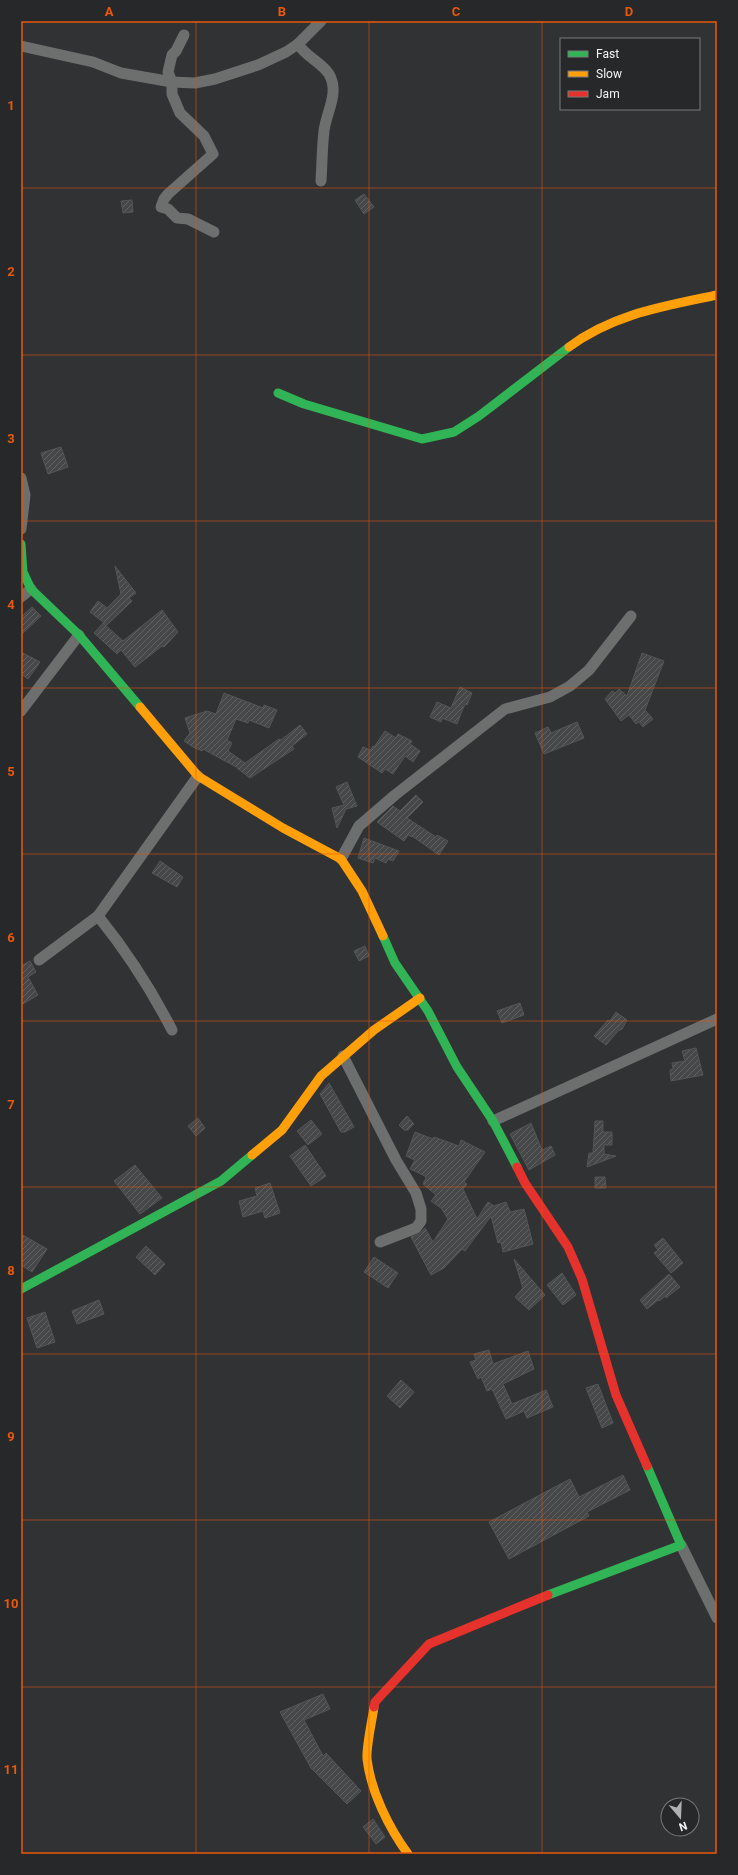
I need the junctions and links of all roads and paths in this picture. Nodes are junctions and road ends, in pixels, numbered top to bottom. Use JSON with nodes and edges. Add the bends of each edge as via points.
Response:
{"nodes":[{"id":1,"x":321,"y":21,"type":"edge"},
{"id":2,"x":184,"y":35,"type":"dead end"},
{"id":3,"x":298,"y":44,"type":"junction"},
{"id":4,"x":21,"y":46,"type":"edge"},
{"id":5,"x":172,"y":82,"type":"junction"},
{"id":6,"x":321,"y":181,"type":"dead end"},
{"id":7,"x":214,"y":232,"type":"dead end"},
{"id":8,"x":717,"y":295,"type":"edge"},
{"id":9,"x":278,"y":393,"type":"dead end"},
{"id":10,"x":21,"y":478,"type":"edge"},
{"id":11,"x":21,"y":528,"type":"edge"},
{"id":12,"x":21,"y":544,"type":"edge"},
{"id":13,"x":31,"y":589,"type":"junction"},
{"id":14,"x":21,"y":597,"type":"edge"},
{"id":15,"x":632,"y":616,"type":"dead end"},
{"id":16,"x":79,"y":635,"type":"junction"},
{"id":17,"x":21,"y":711,"type":"edge"},
{"id":18,"x":198,"y":776,"type":"junction"},
{"id":19,"x":341,"y":859,"type":"junction"},
{"id":20,"x":98,"y":916,"type":"junction"},
{"id":21,"x":39,"y":960,"type":"dead end"},
{"id":22,"x":420,"y":998,"type":"junction"},
{"id":23,"x":717,"y":1019,"type":"edge"},
{"id":24,"x":172,"y":1030,"type":"dead end"},
{"id":25,"x":343,"y":1056,"type":"junction"},
{"id":26,"x":493,"y":1121,"type":"junction"},
{"id":27,"x":380,"y":1242,"type":"dead end"},
{"id":28,"x":21,"y":1289,"type":"edge"},
{"id":29,"x":681,"y":1545,"type":"junction"},
{"id":30,"x":717,"y":1618,"type":"edge"},
{"id":31,"x":408,"y":1854,"type":"edge"}],
"edges":[{"from":1,"to":3,"type":"street"},
{"from":2,"to":5,"type":"street","via":[[172,55],[168,72]]},
{"from":3,"to":5,"type":"street","via":[[258,65],[215,79],[195,83]]},
{"from":3,"to":6,"type":"street","via":[[329,74],[332,83],[333,100],[326,117]]},
{"from":4,"to":5,"type":"street","via":[[93,62],[121,73]]},
{"from":5,"to":7,"type":"street","via":[[174,102],[180,113],[204,136],[212,154],[168,194],[161,207],[168,209],[177,218],[188,219]]},
{"from":8,"to":9,"type":"street","via":[[631,314],[582,337],[479,416],[454,432],[422,439],[304,404]]},
{"from":10,"to":11,"type":"street","via":[[25,495]]},
{"from":12,"to":13,"type":"street","via":[[22,572]]},
{"from":13,"to":14,"type":"street"},
{"from":13,"to":16,"type":"street"},
{"from":15,"to":19,"type":"street","via":[[589,670],[570,686],[550,696],[505,709],[394,795],[359,826]]},
{"from":16,"to":17,"type":"street"},
{"from":16,"to":18,"type":"street"},
{"from":18,"to":19,"type":"street","via":[[283,828]]},
{"from":18,"to":20,"type":"street"},
{"from":19,"to":22,"type":"street","via":[[362,891],[395,963]]},
{"from":20,"to":21,"type":"street"},
{"from":20,"to":24,"type":"street","via":[[116,938],[151,991]]},
{"from":22,"to":25,"type":"street","via":[[374,1030]]},
{"from":22,"to":26,"type":"street","via":[[457,1067]]},
{"from":23,"to":26,"type":"street"},
{"from":25,"to":27,"type":"street","via":[[396,1160],[416,1193],[421,1208],[421,1221],[416,1228]]},
{"from":25,"to":28,"type":"street","via":[[320,1076],[282,1130],[220,1181]]},
{"from":26,"to":29,"type":"street","via":[[525,1183],[568,1247],[582,1279],[616,1395]]},
{"from":29,"to":30,"type":"street"},
{"from":29,"to":31,"type":"street","via":[[562,1589],[429,1644],[375,1702],[367,1758],[379,1803],[396,1838]]}]}
